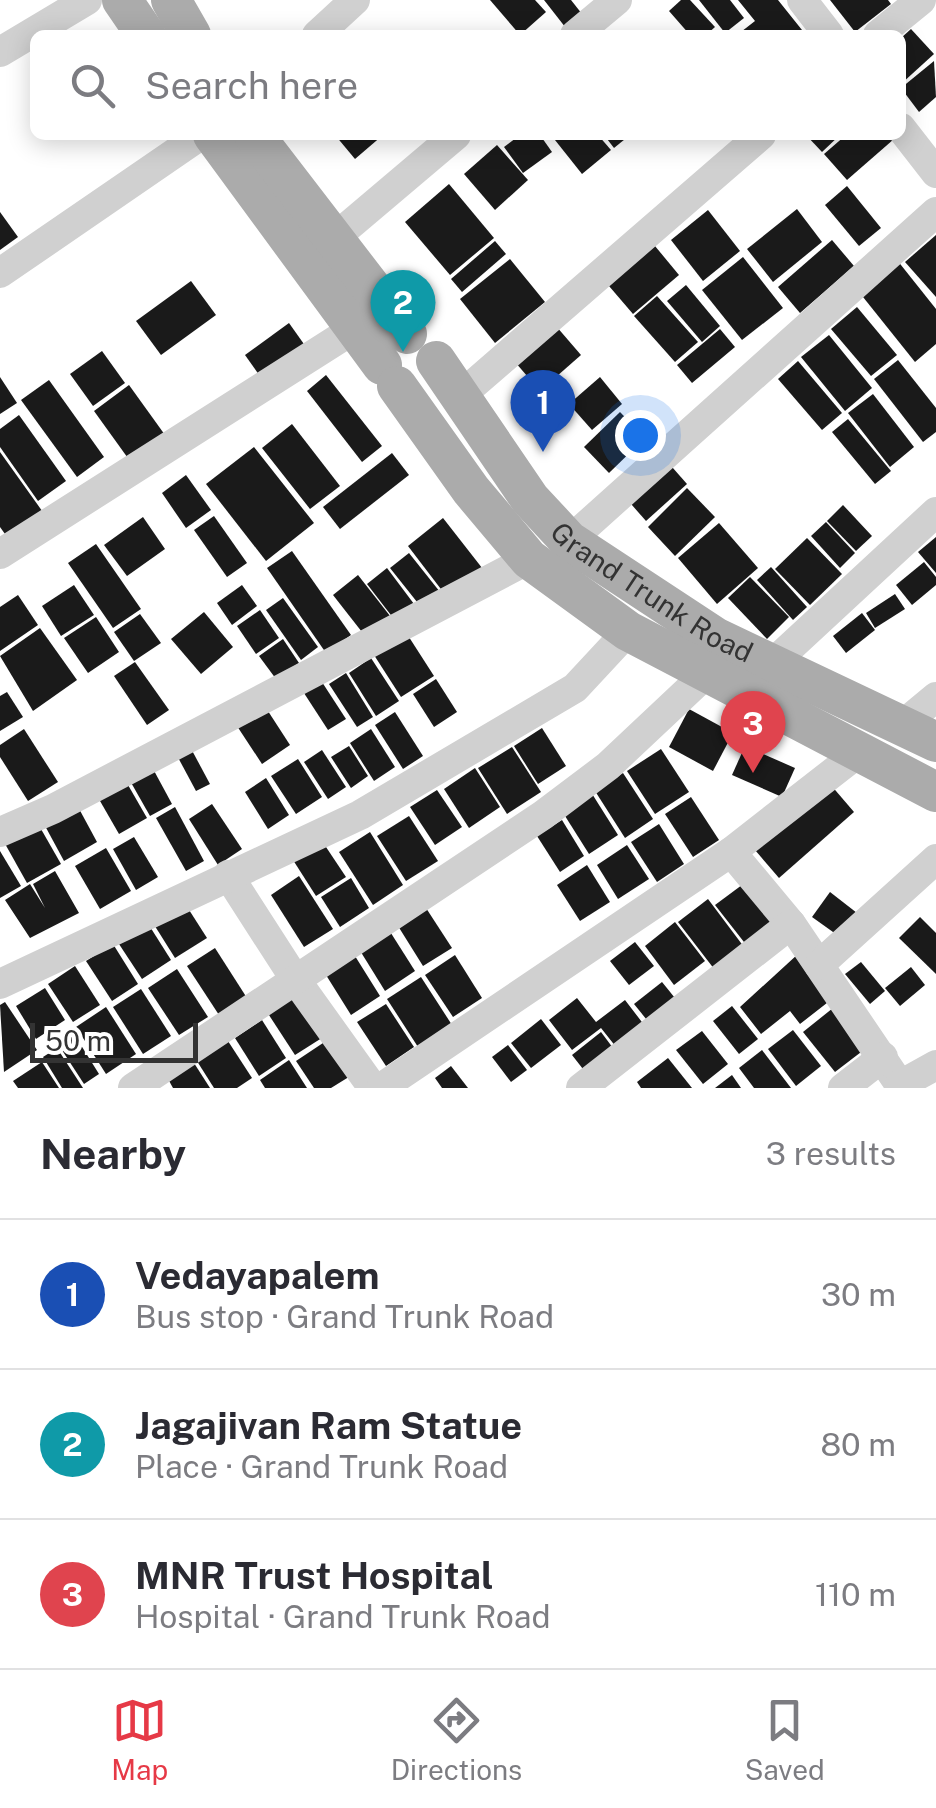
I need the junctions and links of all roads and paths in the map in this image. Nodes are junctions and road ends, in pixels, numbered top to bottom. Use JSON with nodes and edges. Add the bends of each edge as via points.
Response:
{"nodes":[{"id":1,"x":87,"y":0,"type":"edge"},
{"id":2,"x":122,"y":0,"type":"edge"},
{"id":3,"x":170,"y":0,"type":"edge"},
{"id":4,"x":355,"y":0,"type":"edge"},
{"id":5,"x":616,"y":0,"type":"edge"},
{"id":6,"x":802,"y":0,"type":"edge"},
{"id":7,"x":921,"y":0,"type":"edge"},
{"id":8,"x":37,"y":30,"type":"edge"},
{"id":9,"x":143,"y":30,"type":"edge"},
{"id":10,"x":188,"y":30,"type":"edge"},
{"id":11,"x":322,"y":30,"type":"edge"},
{"id":12,"x":581,"y":30,"type":"edge"},
{"id":13,"x":825,"y":30,"type":"edge"},
{"id":14,"x":884,"y":30,"type":"edge"},
{"id":15,"x":30,"y":34,"type":"edge"},
{"id":16,"x":0,"y":52,"type":"edge"},
{"id":17,"x":906,"y":134,"type":"edge"},
{"id":18,"x":194,"y":140,"type":"edge"},
{"id":19,"x":217,"y":140,"type":"edge"},
{"id":20,"x":258,"y":140,"type":"edge"},
{"id":21,"x":450,"y":140,"type":"edge"},
{"id":22,"x":756,"y":140,"type":"edge"},
{"id":23,"x":936,"y":173,"type":"edge"},
{"id":24,"x":936,"y":212,"type":"edge"},
{"id":25,"x":332,"y":240,"type":"junction"},
{"id":26,"x":0,"y":273,"type":"edge"},
{"id":27,"x":357,"y":327,"type":"junction"},
{"id":28,"x":406,"y":334,"type":"junction"},
{"id":29,"x":436,"y":361,"type":"junction"},
{"id":30,"x":390,"y":376,"type":"junction"},
{"id":31,"x":460,"y":396,"type":"junction"},
{"id":32,"x":936,"y":512,"type":"edge"},
{"id":33,"x":570,"y":541,"type":"junction"},
{"id":34,"x":0,"y":554,"type":"edge"},
{"id":35,"x":529,"y":560,"type":"junction"},
{"id":36,"x":628,"y":631,"type":"junction"},
{"id":37,"x":772,"y":664,"type":"junction"},
{"id":38,"x":709,"y":671,"type":"junction"},
{"id":39,"x":936,"y":697,"type":"edge"},
{"id":40,"x":919,"y":734,"type":"edge"},
{"id":41,"x":858,"y":753,"type":"junction"},
{"id":42,"x":936,"y":792,"type":"edge"},
{"id":43,"x":0,"y":832,"type":"edge"},
{"id":44,"x":731,"y":852,"type":"junction"},
{"id":45,"x":936,"y":859,"type":"edge"},
{"id":46,"x":228,"y":876,"type":"junction"},
{"id":47,"x":791,"y":924,"type":"junction"},
{"id":48,"x":819,"y":965,"type":"junction"},
{"id":49,"x":294,"y":979,"type":"junction"},
{"id":50,"x":0,"y":984,"type":"edge"},
{"id":51,"x":883,"y":1056,"type":"junction"},
{"id":52,"x":936,"y":1064,"type":"edge"},
{"id":53,"x":901,"y":1086,"type":"edge"},
{"id":54,"x":134,"y":1088,"type":"edge"},
{"id":55,"x":373,"y":1088,"type":"edge"},
{"id":56,"x":381,"y":1088,"type":"edge"},
{"id":57,"x":581,"y":1088,"type":"edge"},
{"id":58,"x":843,"y":1088,"type":"edge"}],
"edges":[{"from":1,"to":8,"type":"street"},
{"from":2,"to":9,"type":"main road"},
{"from":3,"to":10,"type":"main road"},
{"from":4,"to":11,"type":"street"},
{"from":5,"to":12,"type":"street"},
{"from":6,"to":13,"type":"street"},
{"from":7,"to":14,"type":"street"},
{"from":15,"to":16,"type":"street"},
{"from":17,"to":23,"type":"street"},
{"from":18,"to":26,"type":"street"},
{"from":19,"to":27,"type":"main road"},
{"from":20,"to":25,"type":"main road"},
{"from":21,"to":25,"type":"street"},
{"from":22,"to":31,"type":"street"},
{"from":24,"to":33,"type":"street"},
{"from":25,"to":28,"type":"main road"},
{"from":27,"to":30,"type":"main road"},
{"from":27,"to":34,"type":"street"},
{"from":28,"to":29,"type":"main road","via":[[424,338]]},
{"from":28,"to":30,"type":"main road","via":[[385,348]]},
{"from":29,"to":30,"type":"main road","via":[[424,384]]},
{"from":29,"to":31,"type":"main road","name":"Grand Trunk Road"},
{"from":30,"to":35,"type":"main road"},
{"from":31,"to":33,"type":"main road","name":"Grand Trunk Road","via":[[530,498]]},
{"from":32,"to":37,"type":"street"},
{"from":33,"to":37,"type":"main road","name":"Grand Trunk Road","via":[[715,637]]},
{"from":35,"to":36,"type":"main road"},
{"from":35,"to":43,"type":"street"},
{"from":36,"to":38,"type":"main road"},
{"from":36,"to":46,"type":"street","via":[[576,688],[360,815]]},
{"from":37,"to":40,"type":"main road","name":"Grand Trunk Road"},
{"from":38,"to":41,"type":"main road"},
{"from":38,"to":49,"type":"street","via":[[608,766],[543,815]]},
{"from":39,"to":40,"type":"street"},
{"from":41,"to":42,"type":"main road"},
{"from":41,"to":44,"type":"street"},
{"from":44,"to":47,"type":"street"},
{"from":44,"to":56,"type":"street"},
{"from":45,"to":48,"type":"street"},
{"from":46,"to":49,"type":"street"},
{"from":46,"to":50,"type":"street"},
{"from":47,"to":48,"type":"street"},
{"from":47,"to":57,"type":"street"},
{"from":48,"to":51,"type":"street"},
{"from":49,"to":54,"type":"street"},
{"from":49,"to":55,"type":"street"},
{"from":51,"to":53,"type":"street"},
{"from":51,"to":58,"type":"street"},
{"from":52,"to":53,"type":"street"}]}
